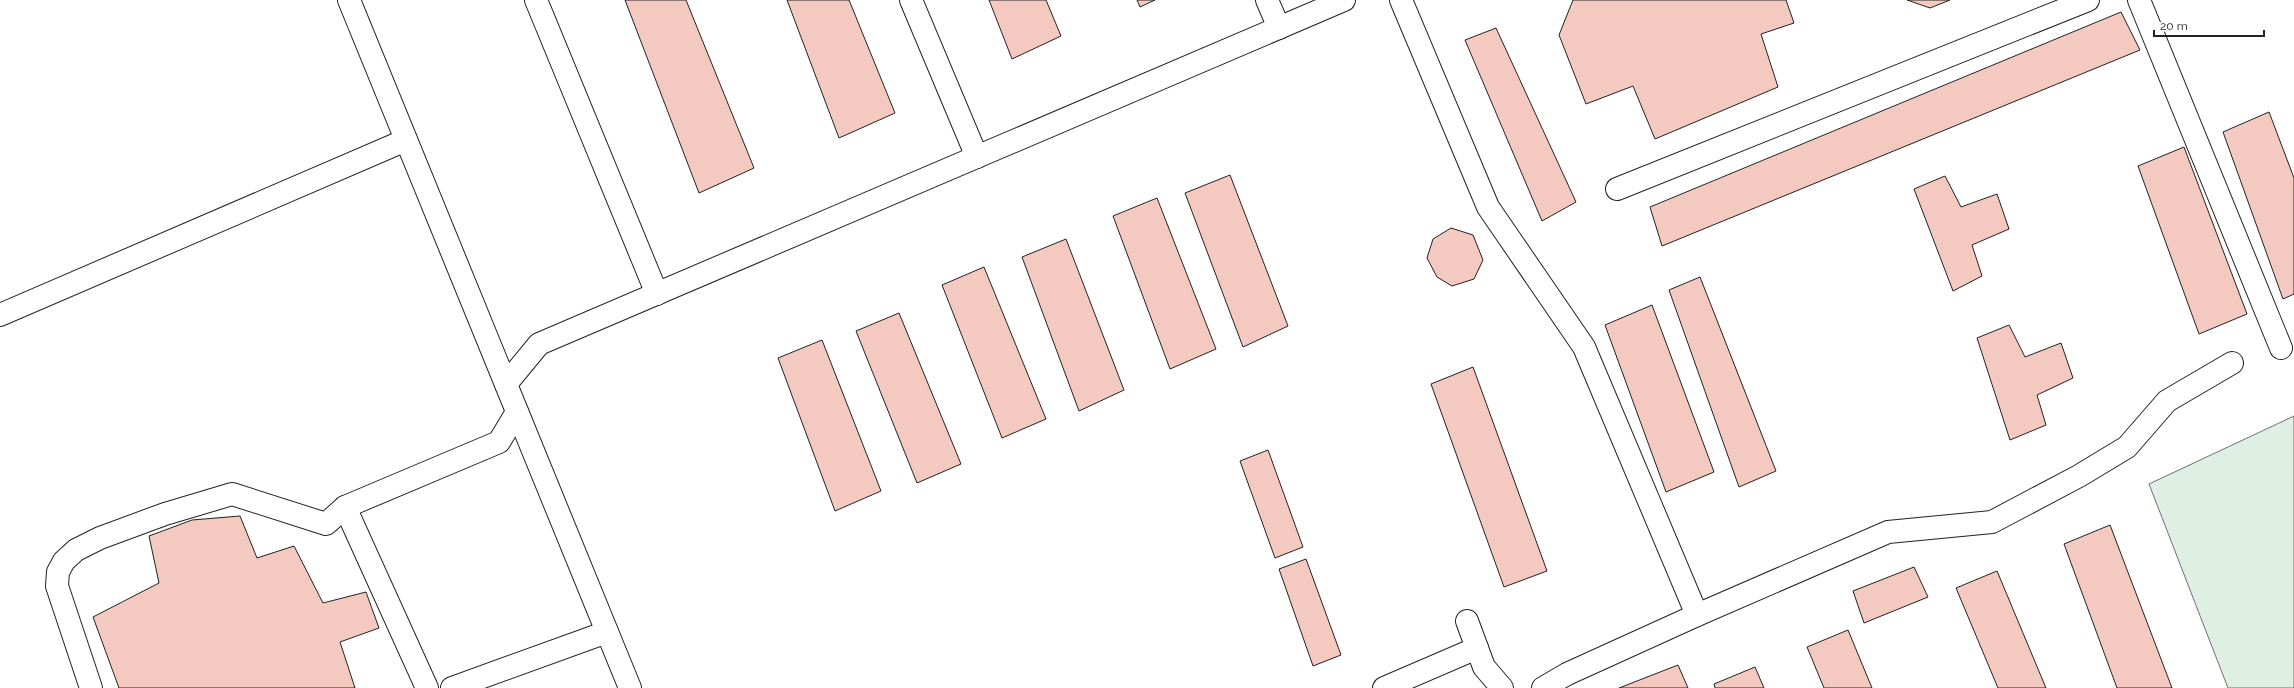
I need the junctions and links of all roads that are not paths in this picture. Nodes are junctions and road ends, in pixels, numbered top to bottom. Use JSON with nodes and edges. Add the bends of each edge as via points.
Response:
{"nodes":[{"id":1,"x":349,"y":0,"type":"edge"},
{"id":2,"x":536,"y":0,"type":"edge"},
{"id":3,"x":911,"y":0,"type":"edge"},
{"id":4,"x":1267,"y":0,"type":"edge"},
{"id":5,"x":1344,"y":0,"type":"edge"},
{"id":6,"x":1401,"y":0,"type":"edge"},
{"id":7,"x":2088,"y":0,"type":"edge"},
{"id":8,"x":2139,"y":0,"type":"edge"},
{"id":9,"x":1279,"y":28,"type":"junction"},
{"id":10,"x":406,"y":140,"type":"junction"},
{"id":11,"x":977,"y":157,"type":"junction"},
{"id":12,"x":1617,"y":189,"type":"dead end"},
{"id":13,"x":657,"y":294,"type":"junction"},
{"id":14,"x":0,"y":315,"type":"edge"},
{"id":15,"x":2281,"y":348,"type":"dead end"},
{"id":16,"x":2232,"y":363,"type":"dead end"},
{"id":17,"x":506,"y":384,"type":"junction"},
{"id":18,"x":517,"y":412,"type":"junction"},
{"id":19,"x":346,"y":507,"type":"junction"},
{"id":20,"x":1696,"y":615,"type":"junction"},
{"id":21,"x":1467,"y":621,"type":"dead end"},
{"id":22,"x":606,"y":632,"type":"junction"},
{"id":23,"x":1477,"y":648,"type":"junction"},
{"id":24,"x":91,"y":688,"type":"edge"},
{"id":25,"x":427,"y":688,"type":"edge"},
{"id":26,"x":452,"y":688,"type":"edge"},
{"id":27,"x":630,"y":688,"type":"edge"},
{"id":28,"x":1384,"y":688,"type":"edge"},
{"id":29,"x":1502,"y":688,"type":"edge"},
{"id":30,"x":1543,"y":688,"type":"edge"}],
"edges":[{"from":1,"to":10,"type":"street"},
{"from":2,"to":13,"type":"street"},
{"from":3,"to":11,"type":"street"},
{"from":4,"to":9,"type":"street"},
{"from":5,"to":9,"type":"street"},
{"from":6,"to":20,"type":"street","via":[[1488,207],[1584,347]]},
{"from":7,"to":12,"type":"street"},
{"from":8,"to":15,"type":"street"},
{"from":9,"to":11,"type":"street"},
{"from":10,"to":14,"type":"street"},
{"from":10,"to":17,"type":"street"},
{"from":11,"to":13,"type":"street"},
{"from":13,"to":17,"type":"street","via":[[539,344]]},
{"from":16,"to":20,"type":"street","via":[[2167,401],[2127,447],[2079,476],[1992,522],[1888,532]]},
{"from":17,"to":18,"type":"street"},
{"from":18,"to":19,"type":"street","via":[[498,442]]},
{"from":18,"to":22,"type":"street"},
{"from":19,"to":24,"type":"street","via":[[326,524],[232,494],[115,533],[76,550],[64,561],[58,572],[57,586]]},
{"from":19,"to":25,"type":"street"},
{"from":20,"to":30,"type":"street"},
{"from":21,"to":23,"type":"street"},
{"from":22,"to":26,"type":"street"},
{"from":22,"to":27,"type":"street"},
{"from":23,"to":28,"type":"street"},
{"from":23,"to":29,"type":"street","via":[[1484,667]]}]}
